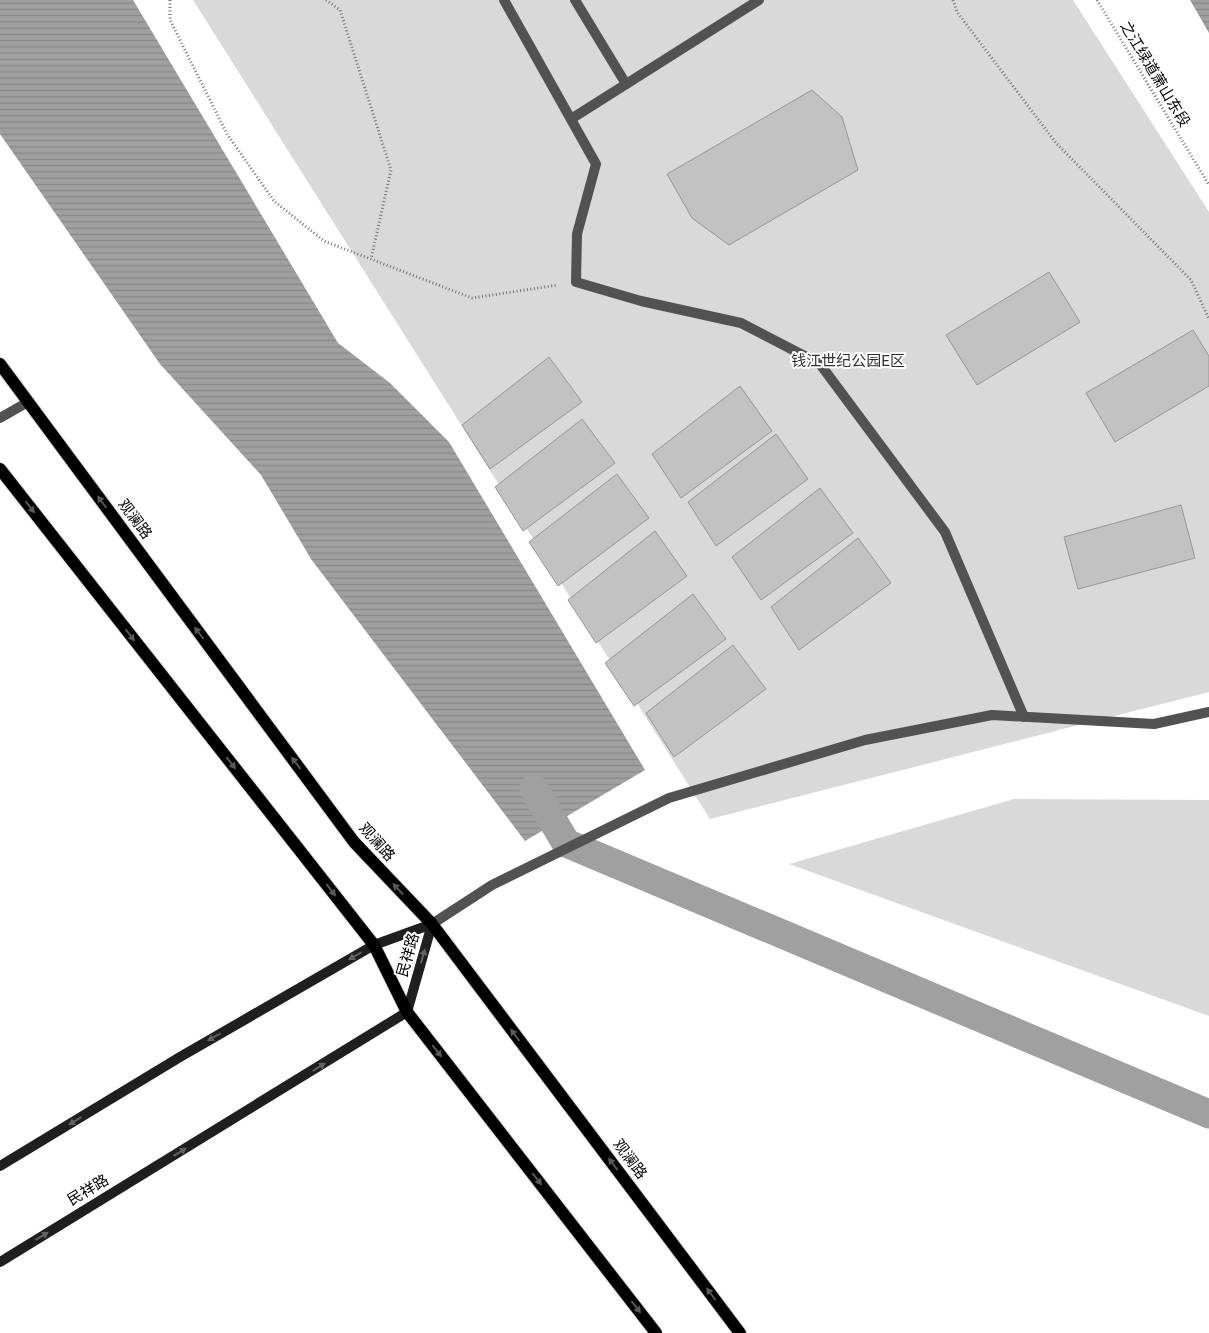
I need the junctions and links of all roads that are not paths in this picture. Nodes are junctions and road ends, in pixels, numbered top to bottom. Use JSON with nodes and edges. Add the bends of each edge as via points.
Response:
{"nodes":[{"id":1,"x":504,"y":0,"type":"edge"},
{"id":2,"x":575,"y":0,"type":"edge"},
{"id":3,"x":759,"y":0,"type":"edge"},
{"id":4,"x":626,"y":84,"type":"junction"},
{"id":5,"x":571,"y":119,"type":"junction"},
{"id":6,"x":0,"y":364,"type":"edge"},
{"id":7,"x":28,"y":402,"type":"junction"},
{"id":8,"x":0,"y":418,"type":"edge"},
{"id":9,"x":0,"y":469,"type":"edge"},
{"id":10,"x":1209,"y":712,"type":"edge"},
{"id":11,"x":1024,"y":717,"type":"junction"},
{"id":12,"x":432,"y":924,"type":"junction"},
{"id":13,"x":374,"y":945,"type":"junction"},
{"id":14,"x":407,"y":1012,"type":"junction"},
{"id":15,"x":0,"y":1166,"type":"edge"},
{"id":16,"x":0,"y":1262,"type":"edge"},
{"id":17,"x":656,"y":1333,"type":"edge"},
{"id":18,"x":740,"y":1333,"type":"edge"}],
"edges":[{"from":1,"to":5,"type":"street"},
{"from":2,"to":4,"type":"street"},
{"from":3,"to":4,"type":"street"},
{"from":4,"to":5,"type":"street"},
{"from":5,"to":11,"type":"street","via":[[596,164],[577,234],[576,282],[641,301],[741,323],[820,364],[945,532]]},
{"from":6,"to":7,"type":"main road","name":"观澜路"},
{"from":7,"to":8,"type":"street"},
{"from":12,"to":7,"type":"main road","name":"观澜路","one_way":true,"via":[[354,842]]},
{"from":9,"to":13,"type":"main road","one_way":true},
{"from":10,"to":11,"type":"street","via":[[1154,724]]},
{"from":11,"to":12,"type":"street","via":[[992,715],[864,740],[669,798],[492,885]]},
{"from":12,"to":13,"type":"main road","name":"民祥路"},
{"from":14,"to":12,"type":"main road","name":"民祥路","one_way":true},
{"from":18,"to":12,"type":"main road","name":"观澜路","one_way":true},
{"from":13,"to":14,"type":"main road"},
{"from":13,"to":15,"type":"main road","name":"民祥路","one_way":true},
{"from":16,"to":14,"type":"main road","name":"民祥路","one_way":true},
{"from":14,"to":17,"type":"main road","one_way":true}]}
